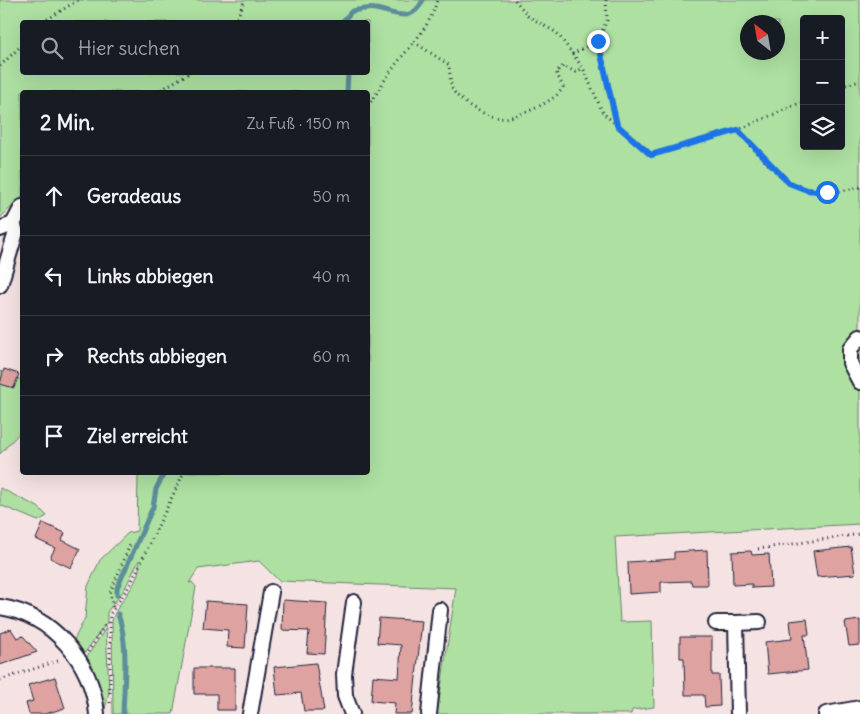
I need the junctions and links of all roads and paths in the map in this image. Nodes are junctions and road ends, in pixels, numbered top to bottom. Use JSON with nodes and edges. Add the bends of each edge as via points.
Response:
{"nodes":[{"id":1,"x":78,"y":0,"type":"edge"},
{"id":2,"x":245,"y":0,"type":"edge"},
{"id":3,"x":437,"y":0,"type":"edge"},
{"id":4,"x":515,"y":0,"type":"edge"},
{"id":5,"x":606,"y":0,"type":"edge"},
{"id":6,"x":73,"y":1,"type":"edge"},
{"id":7,"x":46,"y":20,"type":"edge"},
{"id":8,"x":236,"y":20,"type":"edge"},
{"id":9,"x":598,"y":41,"type":"junction"},
{"id":10,"x":414,"y":42,"type":"junction"},
{"id":11,"x":20,"y":47,"type":"edge"},
{"id":12,"x":572,"y":54,"type":"junction"},
{"id":13,"x":0,"y":66,"type":"edge"},
{"id":14,"x":583,"y":68,"type":"junction"},
{"id":15,"x":186,"y":75,"type":"edge"},
{"id":16,"x":860,"y":81,"type":"edge"},
{"id":17,"x":845,"y":85,"type":"edge"},
{"id":18,"x":160,"y":90,"type":"edge"},
{"id":19,"x":370,"y":103,"type":"edge"},
{"id":20,"x":800,"y":103,"type":"edge"},
{"id":21,"x":617,"y":125,"type":"junction"},
{"id":22,"x":738,"y":130,"type":"junction"},
{"id":23,"x":860,"y":187,"type":"edge"},
{"id":24,"x":20,"y":209,"type":"edge"},
{"id":25,"x":6,"y":226,"type":"edge"},
{"id":26,"x":0,"y":285,"type":"edge"},
{"id":27,"x":860,"y":337,"type":"edge"},
{"id":28,"x":860,"y":382,"type":"edge"},
{"id":29,"x":183,"y":475,"type":"edge"},
{"id":30,"x":860,"y":534,"type":"edge"},
{"id":31,"x":130,"y":545,"type":"dead end"},
{"id":32,"x":758,"y":549,"type":"dead end"},
{"id":33,"x":271,"y":592,"type":"dead end"},
{"id":34,"x":354,"y":602,"type":"dead end"},
{"id":35,"x":0,"y":607,"type":"edge"},
{"id":36,"x":113,"y":608,"type":"junction"},
{"id":37,"x":440,"y":610,"type":"dead end"},
{"id":38,"x":759,"y":622,"type":"dead end"},
{"id":39,"x":109,"y":623,"type":"junction"},
{"id":40,"x":716,"y":623,"type":"dead end"},
{"id":41,"x":736,"y":623,"type":"junction"},
{"id":42,"x":79,"y":660,"type":"junction"},
{"id":43,"x":57,"y":662,"type":"dead end"},
{"id":44,"x":0,"y":680,"type":"edge"},
{"id":45,"x":110,"y":707,"type":"dead end"},
{"id":46,"x":860,"y":708,"type":"edge"},
{"id":47,"x":97,"y":714,"type":"edge"},
{"id":48,"x":250,"y":714,"type":"edge"},
{"id":49,"x":352,"y":714,"type":"edge"},
{"id":50,"x":429,"y":714,"type":"edge"},
{"id":51,"x":738,"y":714,"type":"edge"},
{"id":52,"x":826,"y":714,"type":"edge"}],
"edges":[{"from":1,"to":6,"type":"path"},
{"from":2,"to":8,"type":"path"},
{"from":3,"to":10,"type":"path","via":[[433,14]]},
{"from":4,"to":12,"type":"path","via":[[528,16],[557,33]]},
{"from":5,"to":9,"type":"path","via":[[607,20]]},
{"from":6,"to":7,"type":"path"},
{"from":9,"to":12,"type":"path"},
{"from":9,"to":21,"type":"path"},
{"from":10,"to":14,"type":"path","via":[[449,65],[452,89],[466,105],[501,118],[543,105],[561,92],[563,87],[556,72],[563,66],[576,72]]},
{"from":10,"to":19,"type":"path"},
{"from":11,"to":13,"type":"path"},
{"from":12,"to":14,"type":"path"},
{"from":14,"to":21,"type":"path","via":[[603,112]]},
{"from":15,"to":18,"type":"path"},
{"from":16,"to":17,"type":"path"},
{"from":20,"to":22,"type":"path"},
{"from":21,"to":22,"type":"path","via":[[651,155]]},
{"from":22,"to":23,"type":"path","via":[[789,183],[807,190],[827,192]]},
{"from":24,"to":25,"type":"street"},
{"from":25,"to":26,"type":"street","via":[[16,232]]},
{"from":27,"to":28,"type":"street","via":[[850,349],[850,363]]},
{"from":29,"to":36,"type":"path","via":[[130,584]]},
{"from":30,"to":32,"type":"path"},
{"from":31,"to":36,"type":"path","via":[[110,593]]},
{"from":33,"to":48,"type":"street"},
{"from":34,"to":49,"type":"street","via":[[344,674],[344,696]]},
{"from":35,"to":42,"type":"street","via":[[22,612],[43,622],[60,636]]},
{"from":36,"to":39,"type":"path"},
{"from":37,"to":50,"type":"street"},
{"from":38,"to":41,"type":"street"},
{"from":39,"to":42,"type":"path"},
{"from":39,"to":45,"type":"path"},
{"from":40,"to":41,"type":"street"},
{"from":41,"to":51,"type":"street"},
{"from":42,"to":47,"type":"street","via":[[96,702]]},
{"from":43,"to":44,"type":"path"},
{"from":46,"to":52,"type":"street"}]}
